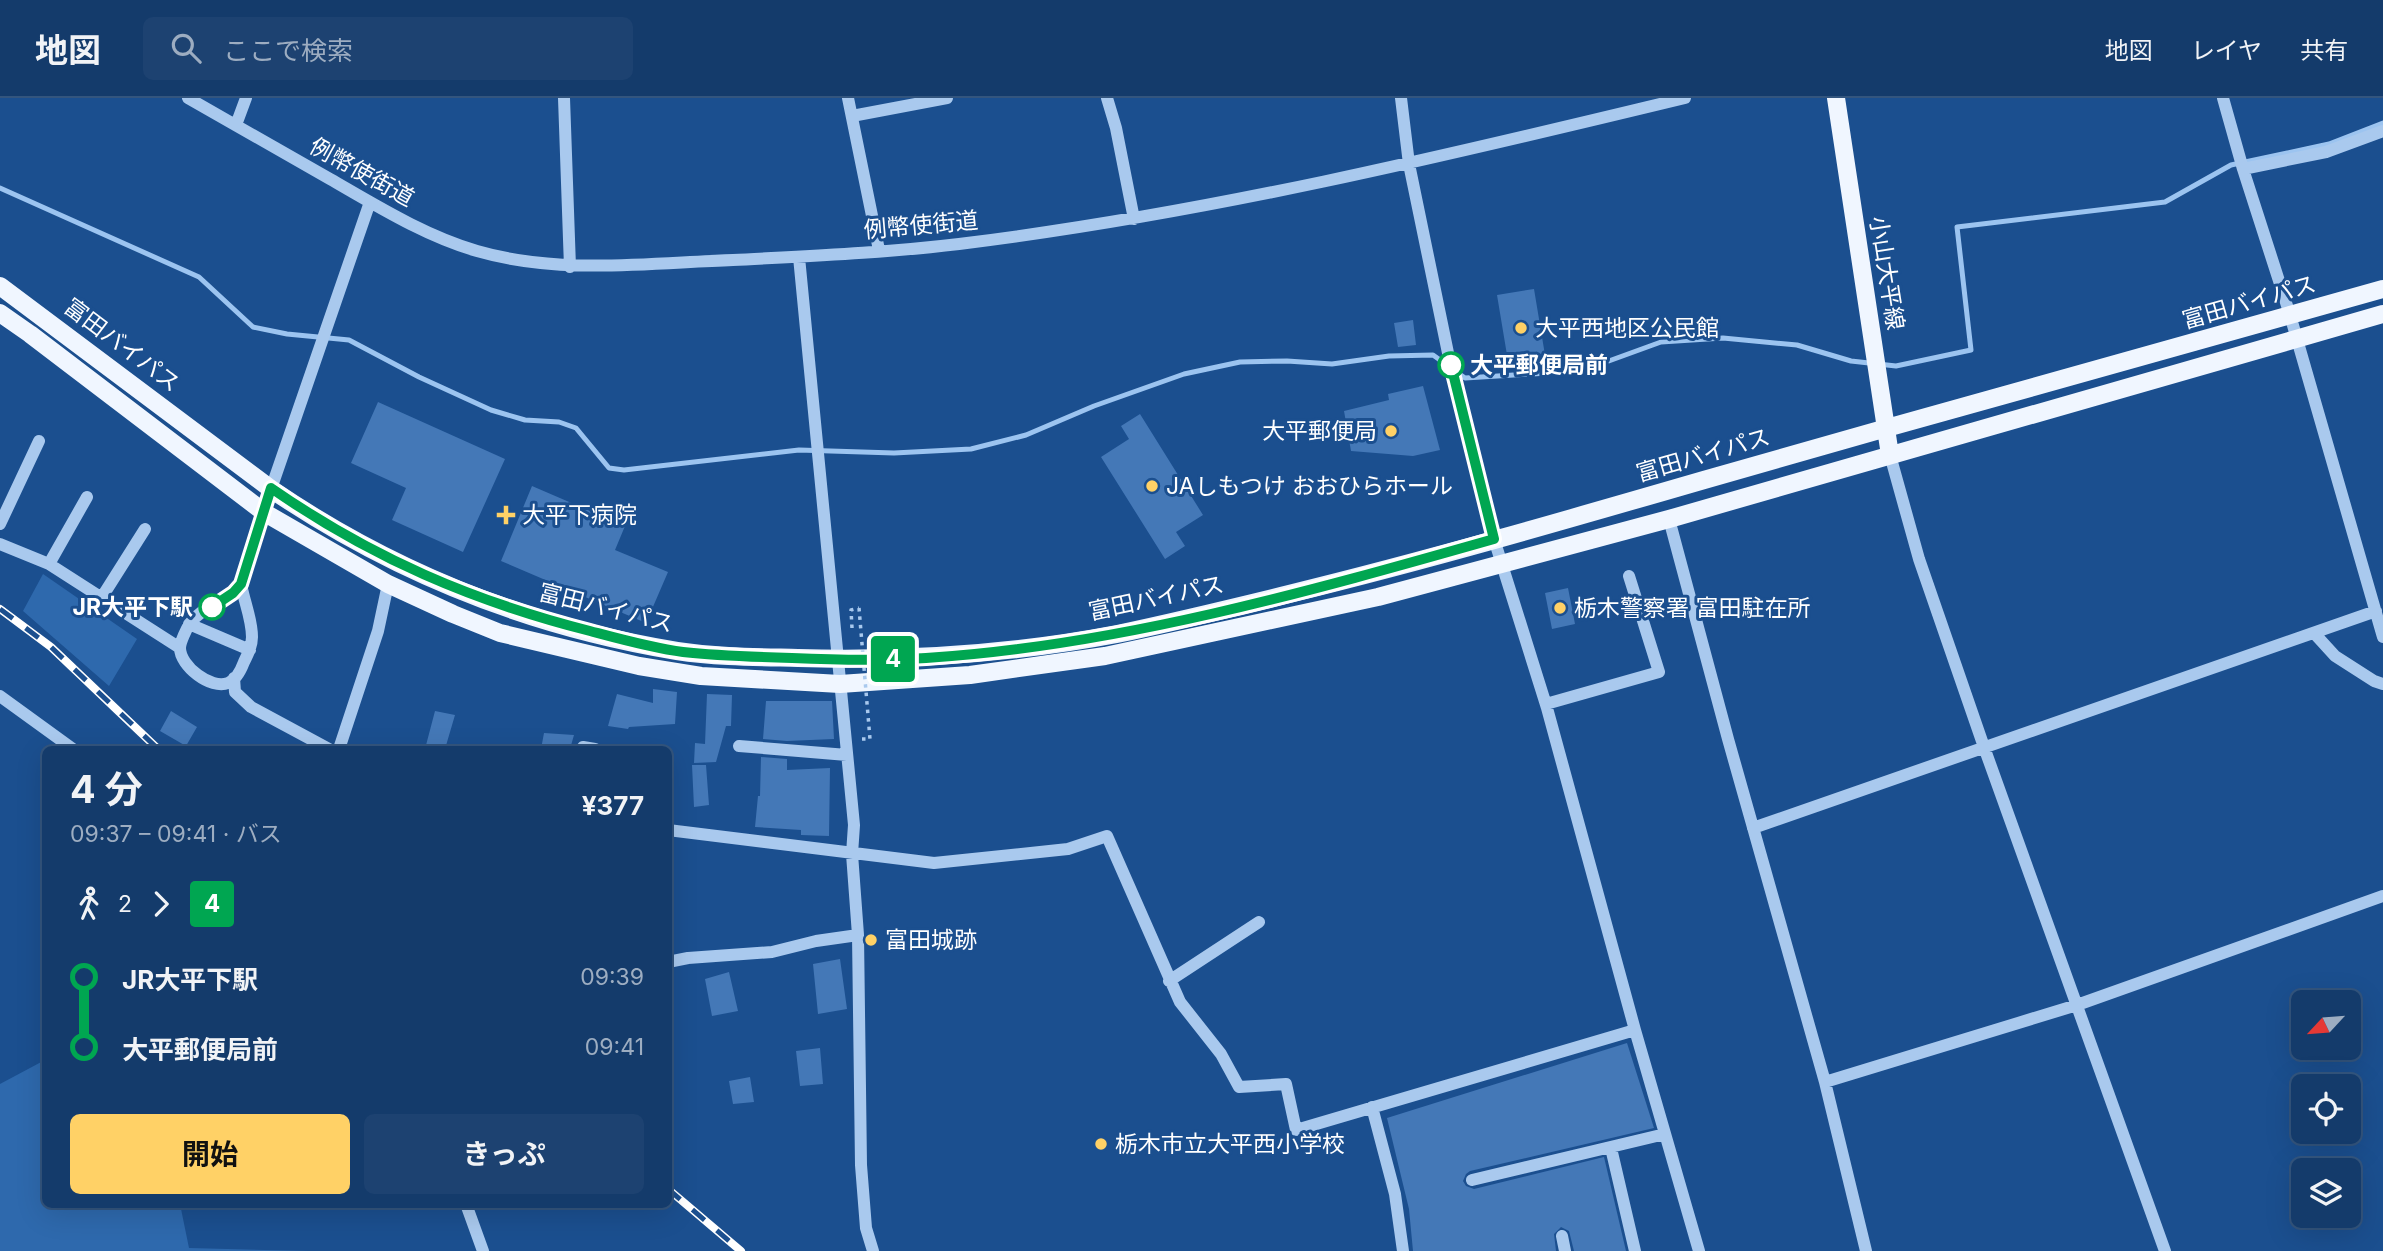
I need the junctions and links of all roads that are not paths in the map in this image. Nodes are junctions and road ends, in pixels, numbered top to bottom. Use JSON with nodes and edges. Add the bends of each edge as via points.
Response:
{"nodes":[{"id":1,"x":188,"y":98,"type":"edge"},
{"id":2,"x":246,"y":98,"type":"edge"},
{"id":3,"x":564,"y":98,"type":"edge"},
{"id":4,"x":848,"y":98,"type":"edge"},
{"id":5,"x":947,"y":98,"type":"edge"},
{"id":6,"x":1107,"y":98,"type":"edge"},
{"id":7,"x":1401,"y":98,"type":"edge"},
{"id":8,"x":1685,"y":98,"type":"edge"},
{"id":9,"x":1836,"y":98,"type":"edge"},
{"id":10,"x":2223,"y":98,"type":"edge"},
{"id":11,"x":852,"y":116,"type":"junction"},
{"id":12,"x":236,"y":125,"type":"junction"},
{"id":13,"x":2383,"y":131,"type":"edge"},
{"id":14,"x":1409,"y":164,"type":"junction"},
{"id":15,"x":2243,"y":169,"type":"junction"},
{"id":16,"x":370,"y":202,"type":"junction"},
{"id":17,"x":1134,"y":219,"type":"junction"},
{"id":18,"x":879,"y":250,"type":"junction"},
{"id":19,"x":799,"y":257,"type":"junction"},
{"id":20,"x":570,"y":267,"type":"junction"},
{"id":21,"x":0,"y":286,"type":"edge"},
{"id":22,"x":2383,"y":289,"type":"edge"},
{"id":23,"x":0,"y":313,"type":"edge"},
{"id":24,"x":2383,"y":314,"type":"edge"},
{"id":25,"x":2290,"y":315,"type":"junction"},
{"id":26,"x":2296,"y":338,"type":"junction"},
{"id":27,"x":1886,"y":428,"type":"junction"},
{"id":28,"x":39,"y":441,"type":"dead end"},
{"id":29,"x":1890,"y":455,"type":"junction"},
{"id":30,"x":271,"y":488,"type":"junction"},
{"id":31,"x":87,"y":497,"type":"dead end"},
{"id":32,"x":265,"y":513,"type":"junction"},
{"id":33,"x":1669,"y":519,"type":"junction"},
{"id":34,"x":0,"y":524,"type":"edge"},
{"id":35,"x":145,"y":529,"type":"dead end"},
{"id":36,"x":1494,"y":539,"type":"junction"},
{"id":37,"x":0,"y":544,"type":"edge"},
{"id":38,"x":49,"y":564,"type":"junction"},
{"id":39,"x":1501,"y":565,"type":"junction"},
{"id":40,"x":1629,"y":576,"type":"dead end"},
{"id":41,"x":241,"y":584,"type":"junction"},
{"id":42,"x":388,"y":584,"type":"junction"},
{"id":43,"x":102,"y":597,"type":"junction"},
{"id":44,"x":2376,"y":611,"type":"junction"},
{"id":45,"x":189,"y":624,"type":"junction"},
{"id":46,"x":2314,"y":633,"type":"junction"},
{"id":47,"x":2383,"y":637,"type":"edge"},
{"id":48,"x":180,"y":648,"type":"junction"},
{"id":49,"x":250,"y":650,"type":"junction"},
{"id":50,"x":837,"y":660,"type":"junction"},
{"id":51,"x":234,"y":678,"type":"junction"},
{"id":52,"x":840,"y":684,"type":"junction"},
{"id":53,"x":2383,"y":684,"type":"edge"},
{"id":54,"x":0,"y":695,"type":"edge"},
{"id":55,"x":1546,"y":704,"type":"junction"},
{"id":56,"x":69,"y":746,"type":"edge"},
{"id":57,"x":323,"y":746,"type":"edge"},
{"id":58,"x":340,"y":746,"type":"edge"},
{"id":59,"x":739,"y":746,"type":"dead end"},
{"id":60,"x":1984,"y":747,"type":"junction"},
{"id":61,"x":847,"y":755,"type":"junction"},
{"id":62,"x":1753,"y":828,"type":"junction"},
{"id":63,"x":672,"y":831,"type":"edge"},
{"id":64,"x":852,"y":854,"type":"junction"},
{"id":65,"x":2383,"y":896,"type":"edge"},
{"id":66,"x":1259,"y":922,"type":"dead end"},
{"id":67,"x":858,"y":935,"type":"junction"},
{"id":68,"x":672,"y":961,"type":"edge"},
{"id":69,"x":1169,"y":981,"type":"junction"},
{"id":70,"x":2077,"y":1005,"type":"junction"},
{"id":71,"x":1634,"y":1030,"type":"junction"},
{"id":72,"x":1825,"y":1082,"type":"junction"},
{"id":73,"x":1371,"y":1107,"type":"junction"},
{"id":74,"x":1665,"y":1134,"type":"junction"},
{"id":75,"x":1611,"y":1148,"type":"junction"},
{"id":76,"x":1472,"y":1180,"type":"dead end"},
{"id":77,"x":467,"y":1208,"type":"edge"},
{"id":78,"x":1562,"y":1236,"type":"dead end"},
{"id":79,"x":483,"y":1251,"type":"edge"},
{"id":80,"x":873,"y":1251,"type":"edge"},
{"id":81,"x":1404,"y":1251,"type":"edge"},
{"id":82,"x":1565,"y":1251,"type":"edge"},
{"id":83,"x":1635,"y":1251,"type":"edge"},
{"id":84,"x":1699,"y":1251,"type":"edge"},
{"id":85,"x":1866,"y":1251,"type":"edge"},
{"id":86,"x":2165,"y":1251,"type":"edge"}],
"edges":[{"from":1,"to":12,"type":"street","name":"例幣使街道"},
{"from":2,"to":12,"type":"street"},
{"from":3,"to":20,"type":"street"},
{"from":4,"to":11,"type":"street"},
{"from":5,"to":11,"type":"street"},
{"from":6,"to":17,"type":"street"},
{"from":7,"to":14,"type":"street"},
{"from":8,"to":14,"type":"street","name":"例幣使街道"},
{"from":9,"to":27,"type":"main road","name":"小山大平線"},
{"from":10,"to":15,"type":"street"},
{"from":11,"to":18,"type":"street"},
{"from":12,"to":16,"type":"street","name":"例幣使街道"},
{"from":13,"to":15,"type":"street","via":[[2326,152]]},
{"from":14,"to":17,"type":"street","name":"例幣使街道"},
{"from":14,"to":36,"type":"street","via":[[1454,382]]},
{"from":15,"to":25,"type":"street"},
{"from":16,"to":20,"type":"street","name":"例幣使街道","via":[[431,234],[478,251]]},
{"from":16,"to":30,"type":"street"},
{"from":17,"to":18,"type":"street","name":"例幣使街道"},
{"from":18,"to":19,"type":"street","name":"例幣使街道"},
{"from":19,"to":20,"type":"street","name":"例幣使街道"},
{"from":19,"to":50,"type":"street"},
{"from":21,"to":30,"type":"main road","name":"富田バイパス"},
{"from":22,"to":25,"type":"main road","name":"富田バイパス"},
{"from":23,"to":32,"type":"main road","name":"富田バイパス"},
{"from":24,"to":26,"type":"main road","name":"富田バイパス"},
{"from":25,"to":26,"type":"street"},
{"from":25,"to":27,"type":"main road","name":"富田バイパス"},
{"from":26,"to":29,"type":"main road","name":"富田バイパス"},
{"from":26,"to":44,"type":"street"},
{"from":27,"to":29,"type":"main road","name":"小山大平線"},
{"from":27,"to":36,"type":"main road","name":"富田バイパス"},
{"from":28,"to":34,"type":"street"},
{"from":29,"to":33,"type":"main road","name":"富田バイパス"},
{"from":29,"to":60,"type":"street","via":[[1919,559]]},
{"from":30,"to":32,"type":"street"},
{"from":30,"to":50,"type":"main road","name":"富田バイパス","via":[[316,520],[392,561],[511,610],[681,652]]},
{"from":31,"to":38,"type":"street"},
{"from":32,"to":41,"type":"street"},
{"from":32,"to":42,"type":"main road","name":"富田バイパス"},
{"from":33,"to":39,"type":"main road","name":"富田バイパス"},
{"from":33,"to":62,"type":"street"},
{"from":35,"to":43,"type":"street"},
{"from":36,"to":39,"type":"street"},
{"from":36,"to":50,"type":"main road","name":"富田バイパス","via":[[1384,571],[1114,634],[972,654]]},
{"from":37,"to":38,"type":"street"},
{"from":38,"to":43,"type":"street"},
{"from":39,"to":52,"type":"main road","name":"富田バイパス","via":[[1378,597],[1105,656],[970,675]]},
{"from":39,"to":55,"type":"street"},
{"from":40,"to":55,"type":"street","via":[[1659,672]]},
{"from":41,"to":45,"type":"street"},
{"from":41,"to":49,"type":"street","via":[[252,635]]},
{"from":42,"to":52,"type":"main road","name":"富田バイパス","via":[[500,633],[639,666],[701,676]]},
{"from":42,"to":58,"type":"street","via":[[378,631]]},
{"from":43,"to":48,"type":"street"},
{"from":44,"to":46,"type":"street"},
{"from":44,"to":47,"type":"street"},
{"from":45,"to":48,"type":"street"},
{"from":45,"to":49,"type":"street"},
{"from":46,"to":53,"type":"street","via":[[2336,656]]},
{"from":46,"to":60,"type":"street"},
{"from":48,"to":51,"type":"street","via":[[185,661],[205,679],[217,685]]},
{"from":49,"to":51,"type":"street"},
{"from":50,"to":52,"type":"street"},
{"from":51,"to":57,"type":"street","via":[[235,692],[251,707]]},
{"from":52,"to":61,"type":"street"},
{"from":54,"to":56,"type":"street"},
{"from":55,"to":71,"type":"street"},
{"from":59,"to":61,"type":"street"},
{"from":60,"to":62,"type":"street"},
{"from":60,"to":70,"type":"street"},
{"from":61,"to":64,"type":"street"},
{"from":62,"to":72,"type":"street"},
{"from":63,"to":64,"type":"street"},
{"from":64,"to":67,"type":"street"},
{"from":64,"to":69,"type":"street","via":[[934,863],[1068,849],[1107,836]]},
{"from":65,"to":70,"type":"street"},
{"from":66,"to":69,"type":"street"},
{"from":67,"to":68,"type":"street","via":[[772,951]]},
{"from":67,"to":80,"type":"street","via":[[861,1165],[866,1228]]},
{"from":69,"to":73,"type":"street","via":[[1239,1087],[1286,1084],[1296,1130]]},
{"from":70,"to":72,"type":"street"},
{"from":70,"to":86,"type":"street"},
{"from":71,"to":73,"type":"street"},
{"from":71,"to":74,"type":"street"},
{"from":72,"to":85,"type":"street"},
{"from":73,"to":81,"type":"street","via":[[1395,1194]]},
{"from":74,"to":75,"type":"street"},
{"from":74,"to":84,"type":"street"},
{"from":75,"to":76,"type":"street"},
{"from":75,"to":83,"type":"street"},
{"from":77,"to":79,"type":"street"},
{"from":78,"to":82,"type":"street"}]}
